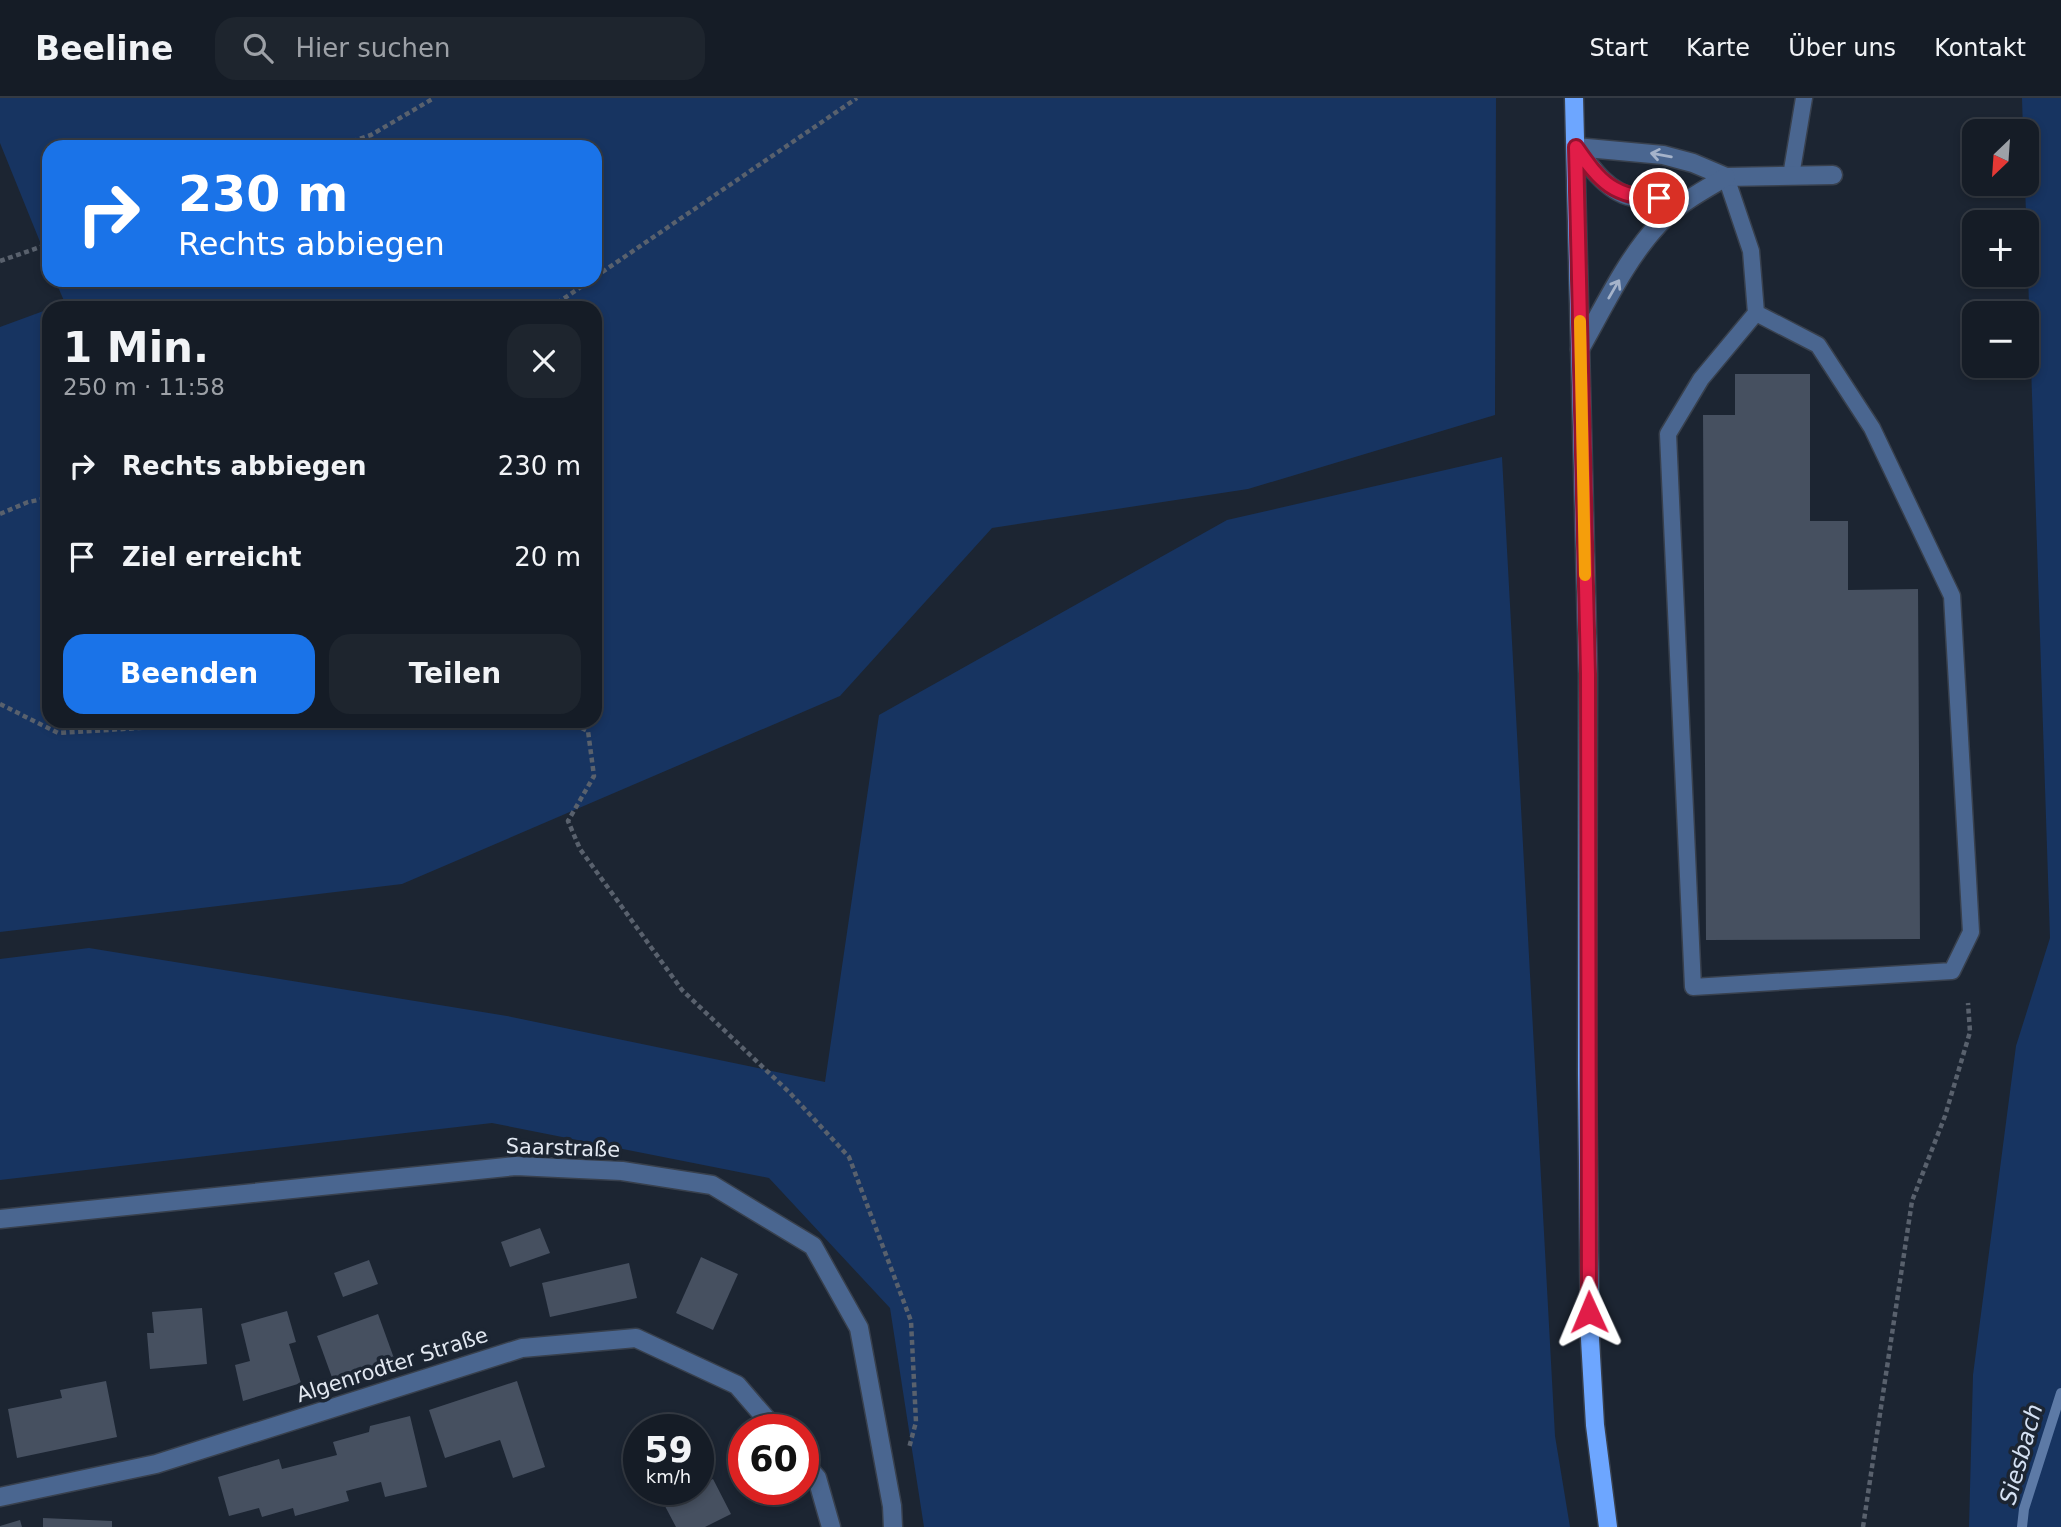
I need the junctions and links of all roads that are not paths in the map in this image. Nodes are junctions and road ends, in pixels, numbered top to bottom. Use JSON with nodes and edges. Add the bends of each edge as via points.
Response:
{"nodes":[{"id":1,"x":1574,"y":98,"type":"edge"},
{"id":2,"x":1804,"y":98,"type":"edge"},
{"id":3,"x":1576,"y":147,"type":"junction"},
{"id":4,"x":1833,"y":175,"type":"dead end"},
{"id":5,"x":1791,"y":176,"type":"junction"},
{"id":6,"x":1726,"y":177,"type":"junction"},
{"id":7,"x":1687,"y":200,"type":"junction"},
{"id":8,"x":1756,"y":313,"type":"junction"},
{"id":9,"x":1580,"y":349,"type":"junction"},
{"id":10,"x":0,"y":1219,"type":"edge"},
{"id":11,"x":762,"y":1414,"type":"edge"},
{"id":12,"x":819,"y":1485,"type":"edge"},
{"id":13,"x":0,"y":1497,"type":"edge"},
{"id":14,"x":831,"y":1527,"type":"edge"},
{"id":15,"x":893,"y":1527,"type":"edge"},
{"id":16,"x":1608,"y":1527,"type":"edge"}],
"edges":[{"from":1,"to":3,"type":"main road"},
{"from":2,"to":5,"type":"lane"},
{"from":6,"to":3,"type":"street","one_way":true,"via":[[1662,155]]},
{"from":3,"to":7,"type":"street","via":[[1590,167],[1618,191],[1636,198]]},
{"from":3,"to":9,"type":"main road"},
{"from":4,"to":5,"type":"street"},
{"from":5,"to":6,"type":"street"},
{"from":6,"to":7,"type":"street"},
{"from":6,"to":8,"type":"lane","via":[[1751,251]]},
{"from":9,"to":7,"type":"street","one_way":true,"via":[[1639,247]]},
{"from":8,"to":8,"type":"lane","via":[[1818,345],[1872,428],[1952,596],[1971,932],[1952,971],[1693,987],[1668,434],[1701,379]]},
{"from":9,"to":16,"type":"main road","via":[[1588,674],[1590,1339]]},
{"from":10,"to":15,"type":"street","name":"Saarstraße","via":[[516,1167],[622,1171],[712,1185],[813,1246],[859,1328]]},
{"from":11,"to":13,"type":"street","name":"Algenrodter Straße","via":[[737,1385],[636,1338],[522,1348],[156,1464]]},
{"from":12,"to":14,"type":"street"}]}
